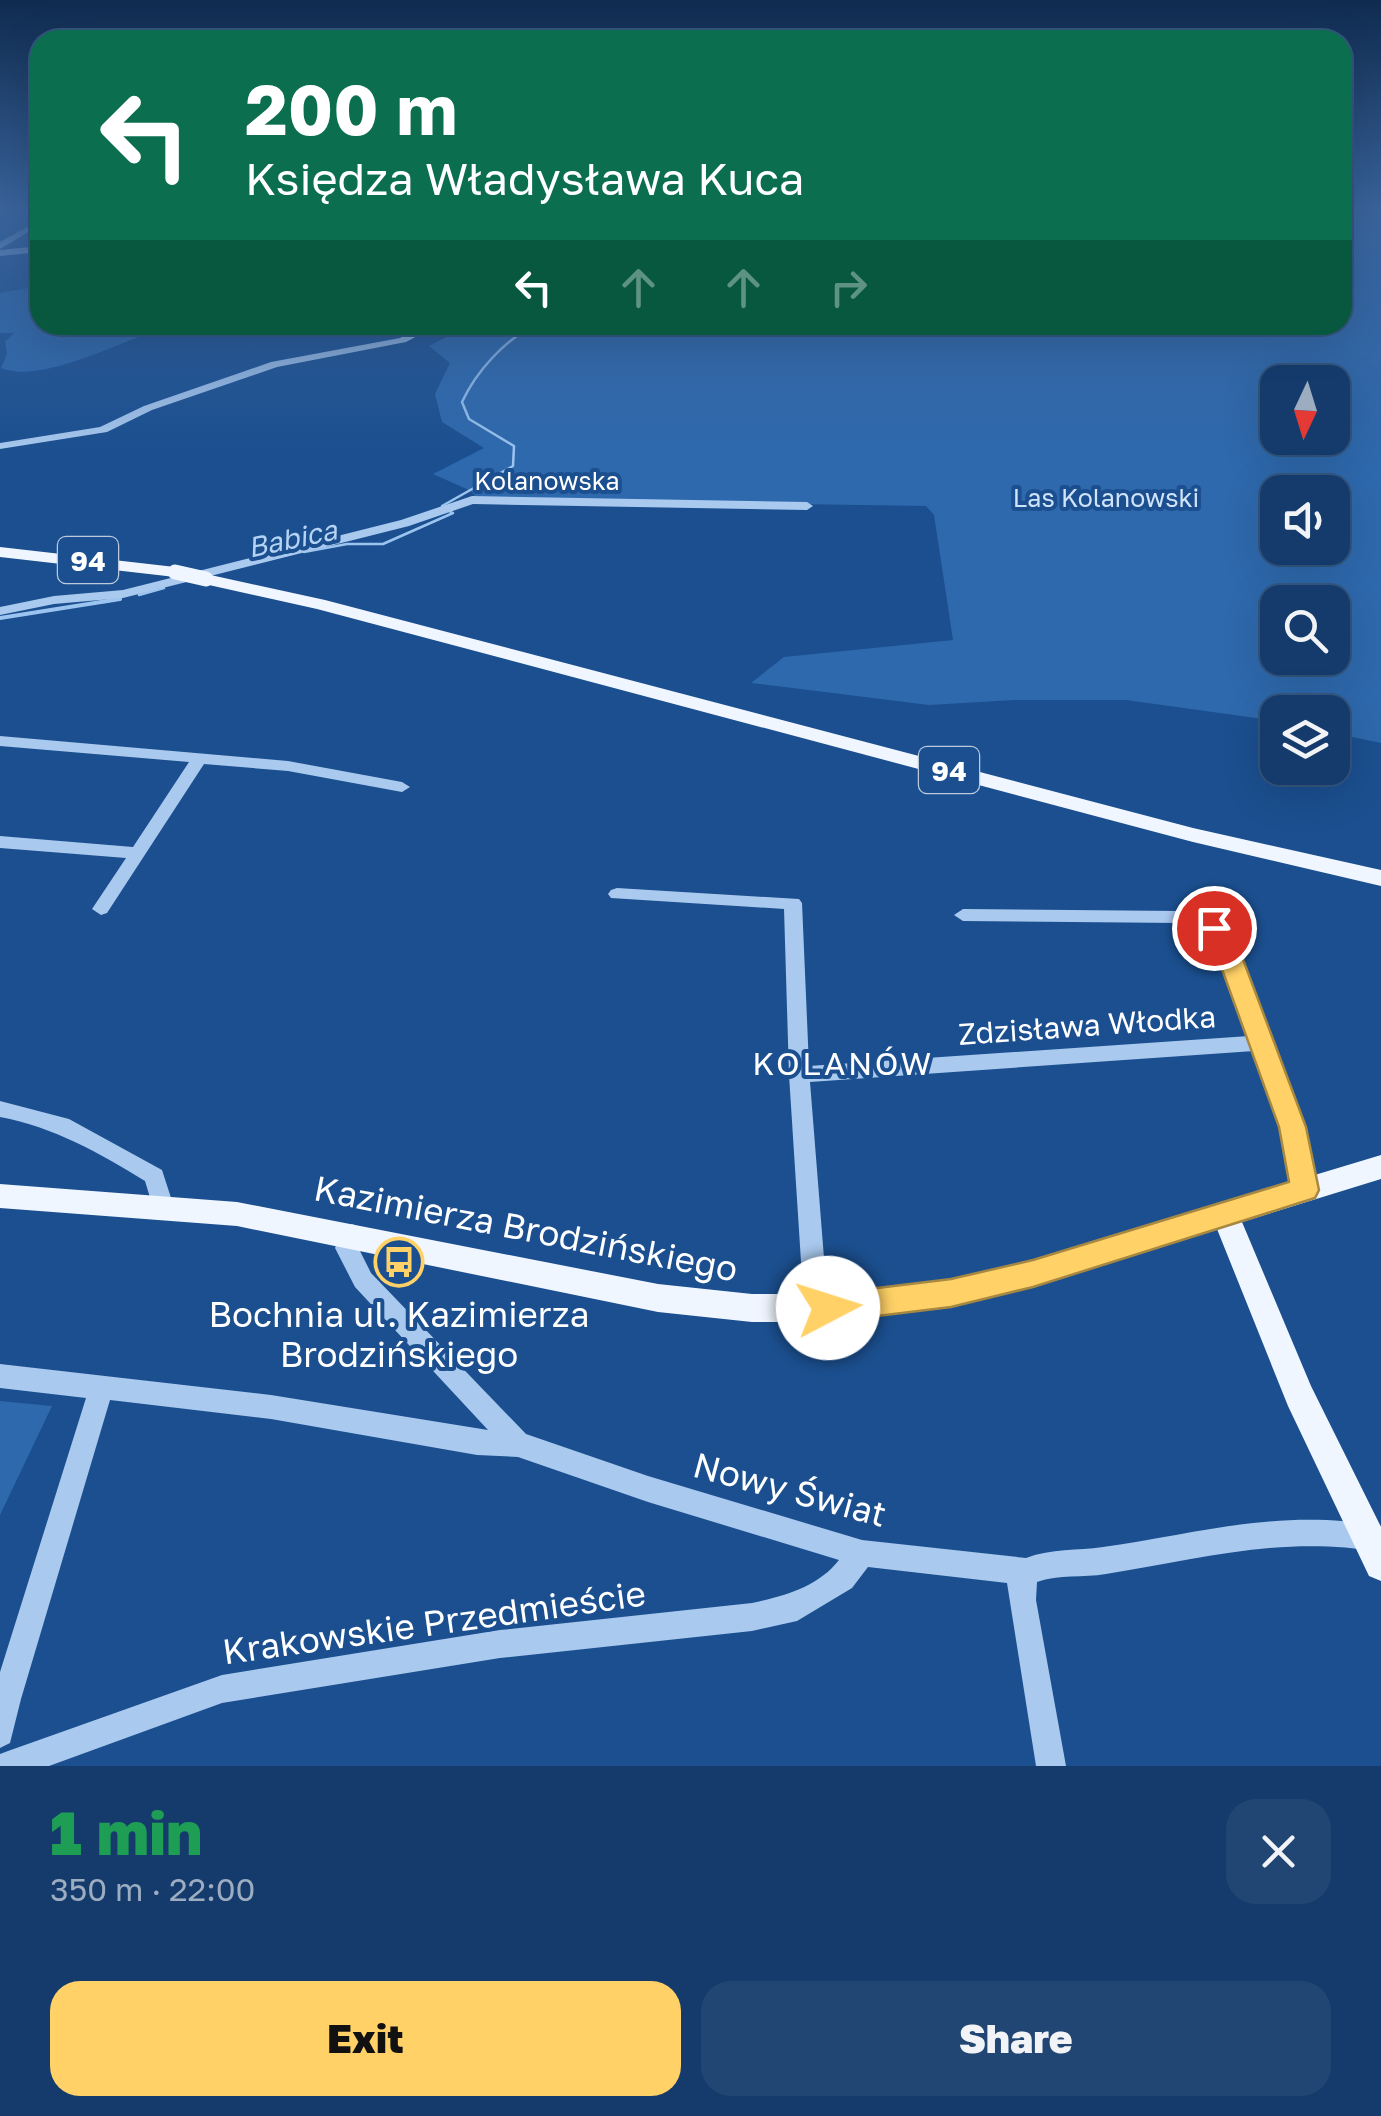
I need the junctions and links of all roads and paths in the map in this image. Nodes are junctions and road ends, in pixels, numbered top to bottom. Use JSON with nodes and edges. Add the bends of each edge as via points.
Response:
{"nodes":[{"id":1,"x":413,"y":335,"type":"edge"},
{"id":2,"x":0,"y":446,"type":"edge"},
{"id":3,"x":807,"y":506,"type":"dead end"},
{"id":4,"x":0,"y":552,"type":"edge"},
{"id":5,"x":0,"y":611,"type":"edge"},
{"id":6,"x":0,"y":741,"type":"edge"},
{"id":7,"x":200,"y":758,"type":"junction"},
{"id":8,"x":402,"y":787,"type":"dead end"},
{"id":9,"x":0,"y":842,"type":"edge"},
{"id":10,"x":134,"y":853,"type":"junction"},
{"id":11,"x":1381,"y":878,"type":"edge"},
{"id":12,"x":616,"y":894,"type":"dead end"},
{"id":13,"x":100,"y":909,"type":"dead end"},
{"id":14,"x":963,"y":915,"type":"dead end"},
{"id":15,"x":1260,"y":1043,"type":"junction"},
{"id":16,"x":799,"y":1075,"type":"junction"},
{"id":17,"x":0,"y":1110,"type":"edge"},
{"id":18,"x":1381,"y":1167,"type":"edge"},
{"id":19,"x":1304,"y":1190,"type":"junction"},
{"id":20,"x":0,"y":1196,"type":"edge"},
{"id":21,"x":163,"y":1206,"type":"junction"},
{"id":22,"x":1226,"y":1217,"type":"junction"},
{"id":23,"x":352,"y":1234,"type":"junction"},
{"id":24,"x":816,"y":1308,"type":"junction"},
{"id":25,"x":0,"y":1376,"type":"edge"},
{"id":26,"x":102,"y":1387,"type":"junction"},
{"id":27,"x":518,"y":1444,"type":"junction"},
{"id":28,"x":1376,"y":1546,"type":"edge"},
{"id":29,"x":862,"y":1553,"type":"junction"},
{"id":30,"x":1027,"y":1572,"type":"junction"},
{"id":31,"x":0,"y":1732,"type":"edge"},
{"id":32,"x":8,"y":1766,"type":"edge"},
{"id":33,"x":1051,"y":1766,"type":"edge"}],
"edges":[{"from":1,"to":2,"type":"street","via":[[275,364],[103,430]]},
{"from":3,"to":5,"type":"street","name":"Kolanowska","via":[[472,500],[406,523],[123,594]]},
{"from":4,"to":11,"type":"main road","number":"94","bridge":true,"via":[[175,572],[319,604],[1193,835]]},
{"from":6,"to":7,"type":"street"},
{"from":7,"to":8,"type":"street","via":[[335,772]]},
{"from":7,"to":10,"type":"street"},
{"from":9,"to":10,"type":"street"},
{"from":10,"to":13,"type":"street"},
{"from":12,"to":16,"type":"street","via":[[793,903]]},
{"from":14,"to":15,"type":"street","via":[[1198,920],[1214,928],[1226,946]]},
{"from":15,"to":16,"type":"street","name":"Zdzisława Włodka"},
{"from":15,"to":19,"type":"street","via":[[1292,1127]]},
{"from":16,"to":24,"type":"street"},
{"from":17,"to":21,"type":"street","via":[[89,1137],[154,1176]]},
{"from":18,"to":19,"type":"main road","name":"Kazimierza Brodzińskiego"},
{"from":19,"to":22,"type":"main road","name":"Kazimierza Brodzińskiego"},
{"from":20,"to":21,"type":"main road","name":"Kazimierza Brodzińskiego"},
{"from":21,"to":23,"type":"main road","name":"Kazimierza Brodzińskiego"},
{"from":22,"to":24,"type":"main road","name":"Kazimierza Brodzińskiego","via":[[951,1293]]},
{"from":22,"to":28,"type":"main road","via":[[1299,1395]]},
{"from":23,"to":24,"type":"main road","name":"Kazimierza Brodzińskiego","via":[[658,1298]]},
{"from":23,"to":27,"type":"street","name":"Nowy Świat","via":[[346,1248],[363,1280]]},
{"from":25,"to":26,"type":"street"},
{"from":26,"to":27,"type":"street"},
{"from":26,"to":31,"type":"street"},
{"from":27,"to":29,"type":"street","name":"Nowy Świat"},
{"from":28,"to":30,"type":"street","name":"Nowy Świat","via":[[1327,1530],[1253,1534],[1098,1562],[1040,1564]]},
{"from":29,"to":30,"type":"street","name":"Nowy Świat"},
{"from":29,"to":32,"type":"street","name":"Krakowskie Przedmieście","via":[[842,1578],[796,1607],[500,1644],[222,1689]]},
{"from":30,"to":33,"type":"street","via":[[1022,1600]]}]}
